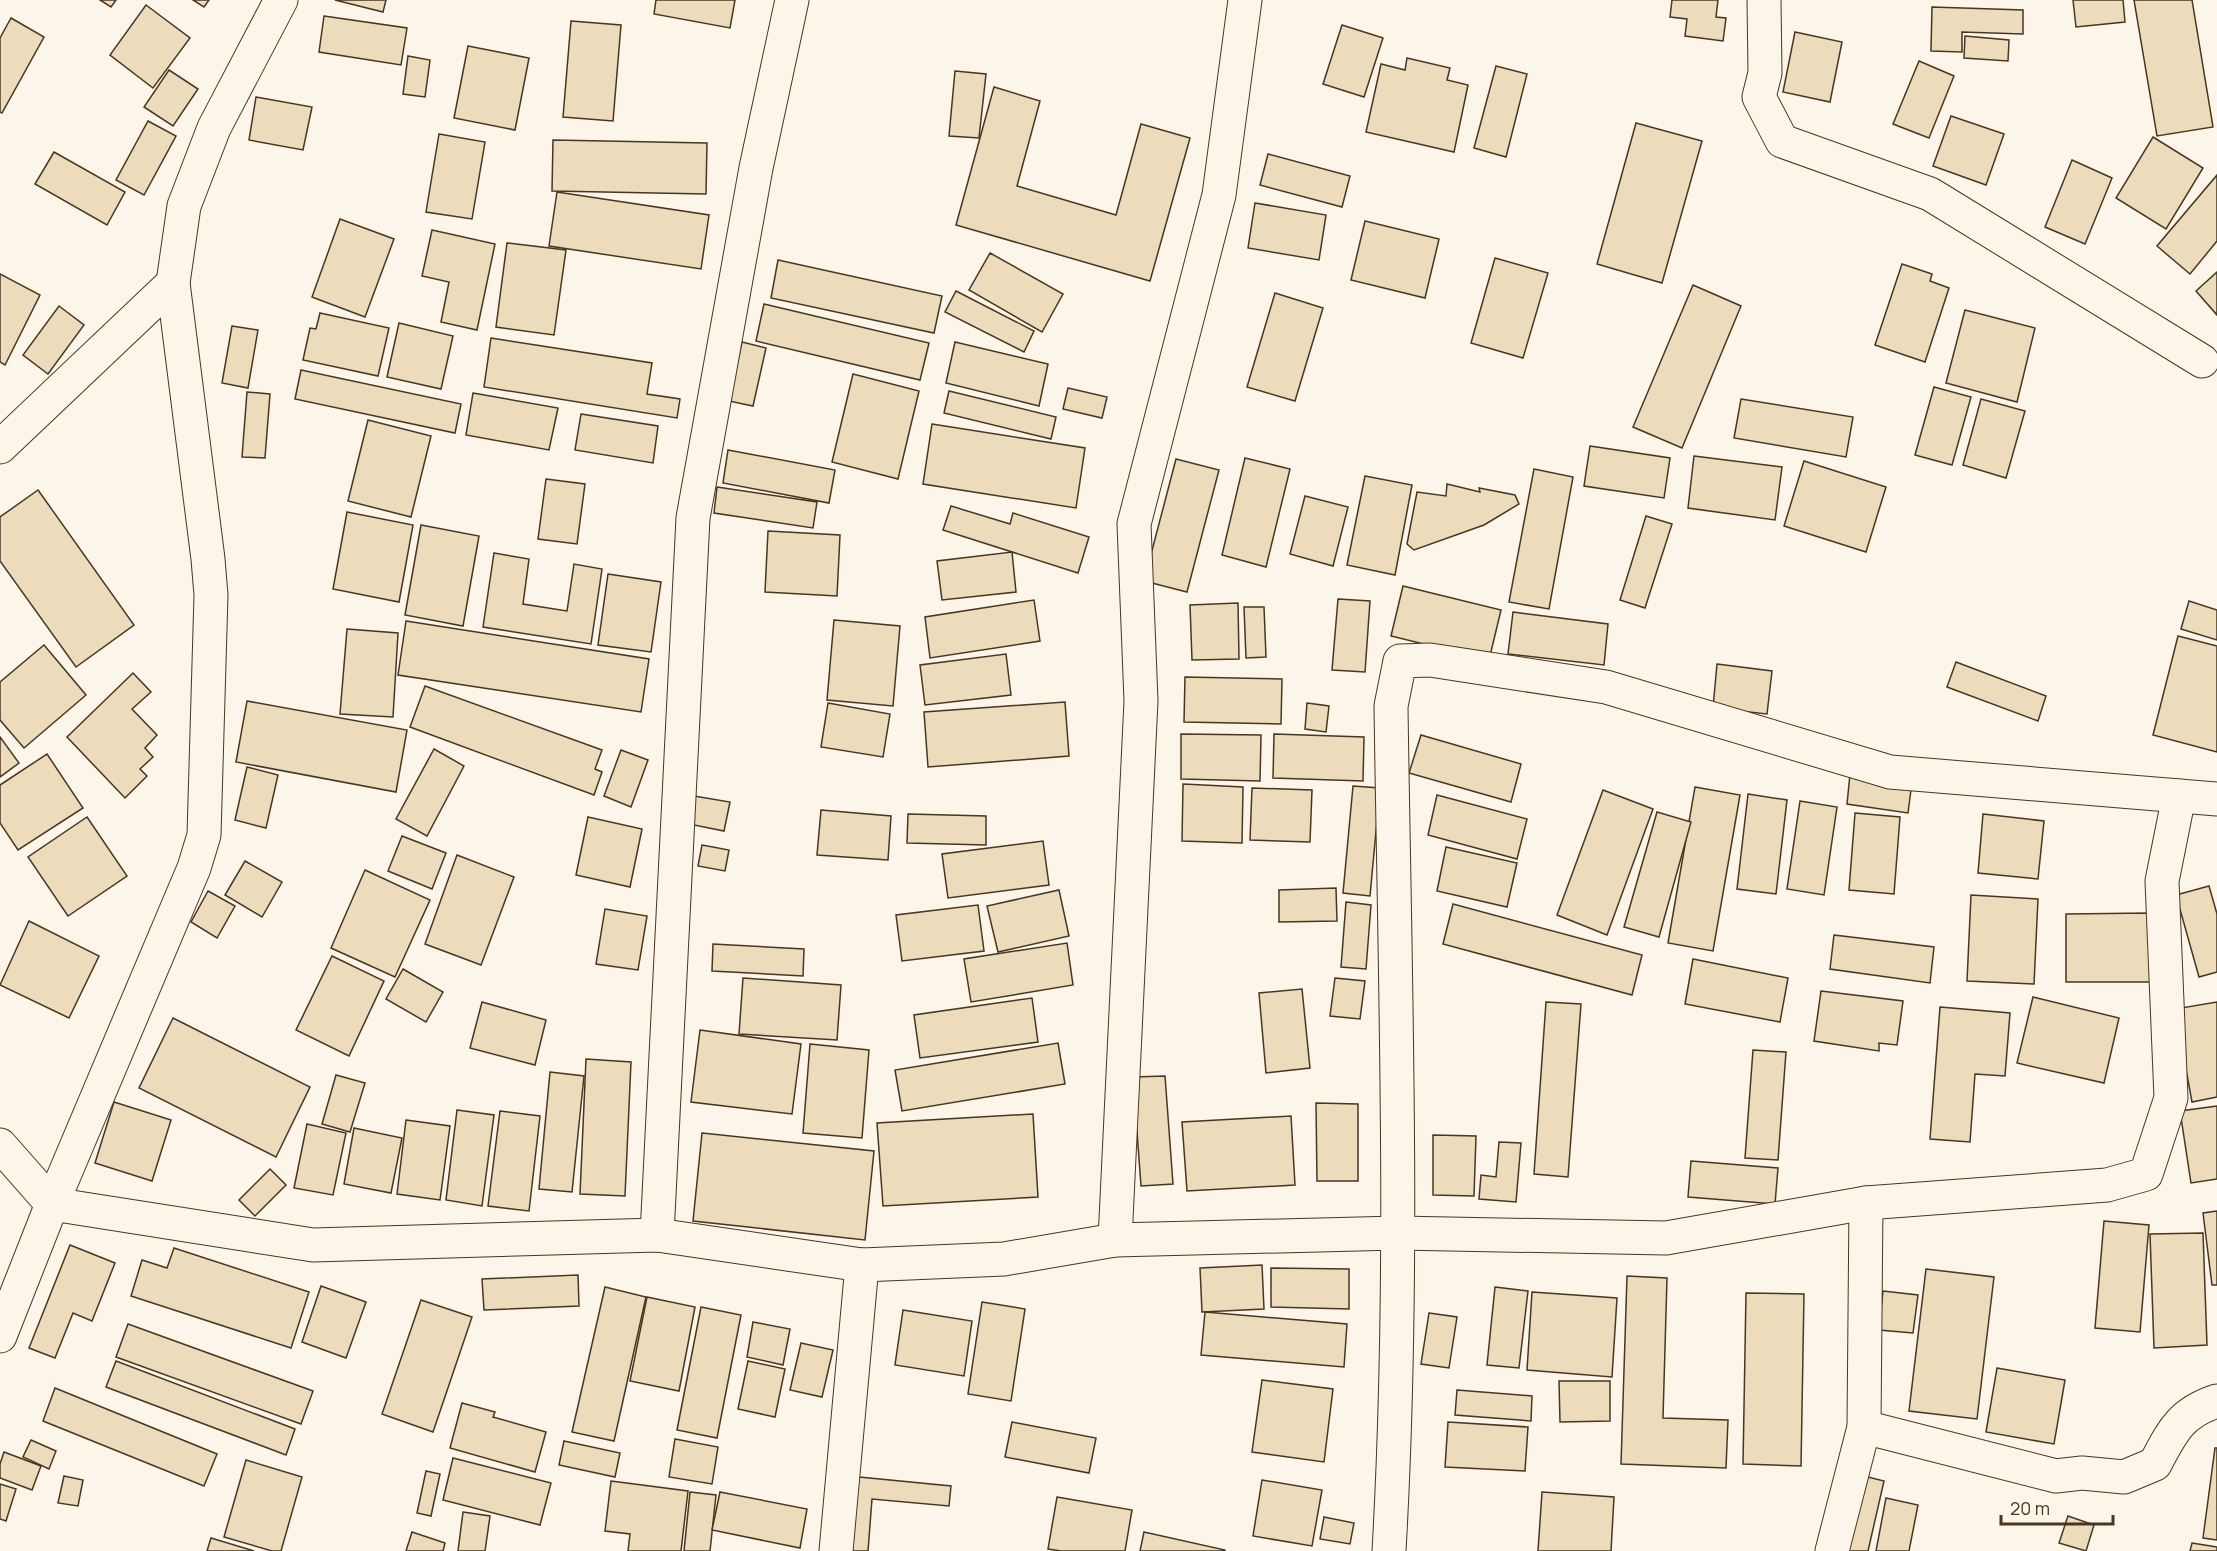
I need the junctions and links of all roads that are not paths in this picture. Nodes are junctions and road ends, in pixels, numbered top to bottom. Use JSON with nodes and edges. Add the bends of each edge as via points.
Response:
{"nodes":[{"id":1,"x":281,"y":0,"type":"edge"},
{"id":2,"x":792,"y":0,"type":"edge"},
{"id":3,"x":1245,"y":0,"type":"edge"},
{"id":4,"x":1764,"y":0,"type":"edge"},
{"id":5,"x":173,"y":283,"type":"junction"},
{"id":6,"x":2202,"y":361,"type":"dead end"},
{"id":7,"x":0,"y":447,"type":"edge"},
{"id":8,"x":2179,"y":796,"type":"junction"},
{"id":9,"x":2217,"y":799,"type":"edge"},
{"id":10,"x":0,"y":1144,"type":"edge"},
{"id":11,"x":1866,"y":1203,"type":"junction"},
{"id":12,"x":52,"y":1204,"type":"junction"},
{"id":13,"x":1398,"y":1233,"type":"junction"},
{"id":14,"x":657,"y":1235,"type":"junction"},
{"id":15,"x":1115,"y":1240,"type":"junction"},
{"id":16,"x":862,"y":1265,"type":"junction"},
{"id":17,"x":0,"y":1336,"type":"edge"},
{"id":18,"x":2217,"y":1401,"type":"edge"},
{"id":19,"x":1864,"y":1426,"type":"junction"},
{"id":20,"x":836,"y":1551,"type":"edge"},
{"id":21,"x":1389,"y":1551,"type":"edge"},
{"id":22,"x":1832,"y":1551,"type":"edge"}],
"edges":[{"from":1,"to":5,"type":"street","via":[[213,128],[184,206]]},
{"from":2,"to":14,"type":"street","via":[[756,168],[693,518]]},
{"from":3,"to":15,"type":"street","via":[[1219,195],[1134,524],[1141,701]]},
{"from":4,"to":6,"type":"street","via":[[1765,73],[1760,97],[1782,141],[1930,194]]},
{"from":5,"to":7,"type":"street"},
{"from":5,"to":12,"type":"street","via":[[210,586],[204,835],[194,868]]},
{"from":8,"to":9,"type":"street"},
{"from":8,"to":11,"type":"street","via":[[2162,881],[2171,1098],[2146,1174],[2107,1185]]},
{"from":8,"to":13,"type":"street","via":[[1890,772],[1606,687],[1430,660],[1400,661],[1391,706]]},
{"from":10,"to":12,"type":"street"},
{"from":11,"to":13,"type":"street","via":[[1666,1238]]},
{"from":11,"to":19,"type":"street"},
{"from":12,"to":14,"type":"street","via":[[313,1245]]},
{"from":12,"to":17,"type":"street"},
{"from":13,"to":15,"type":"street"},
{"from":13,"to":21,"type":"street"},
{"from":14,"to":16,"type":"street"},
{"from":15,"to":16,"type":"street","via":[[1004,1259]]},
{"from":16,"to":20,"type":"street"},
{"from":18,"to":19,"type":"street","via":[[2200,1406],[2173,1429],[2155,1464],[2124,1477],[2082,1473],[2056,1476]]},
{"from":19,"to":22,"type":"street"}]}
